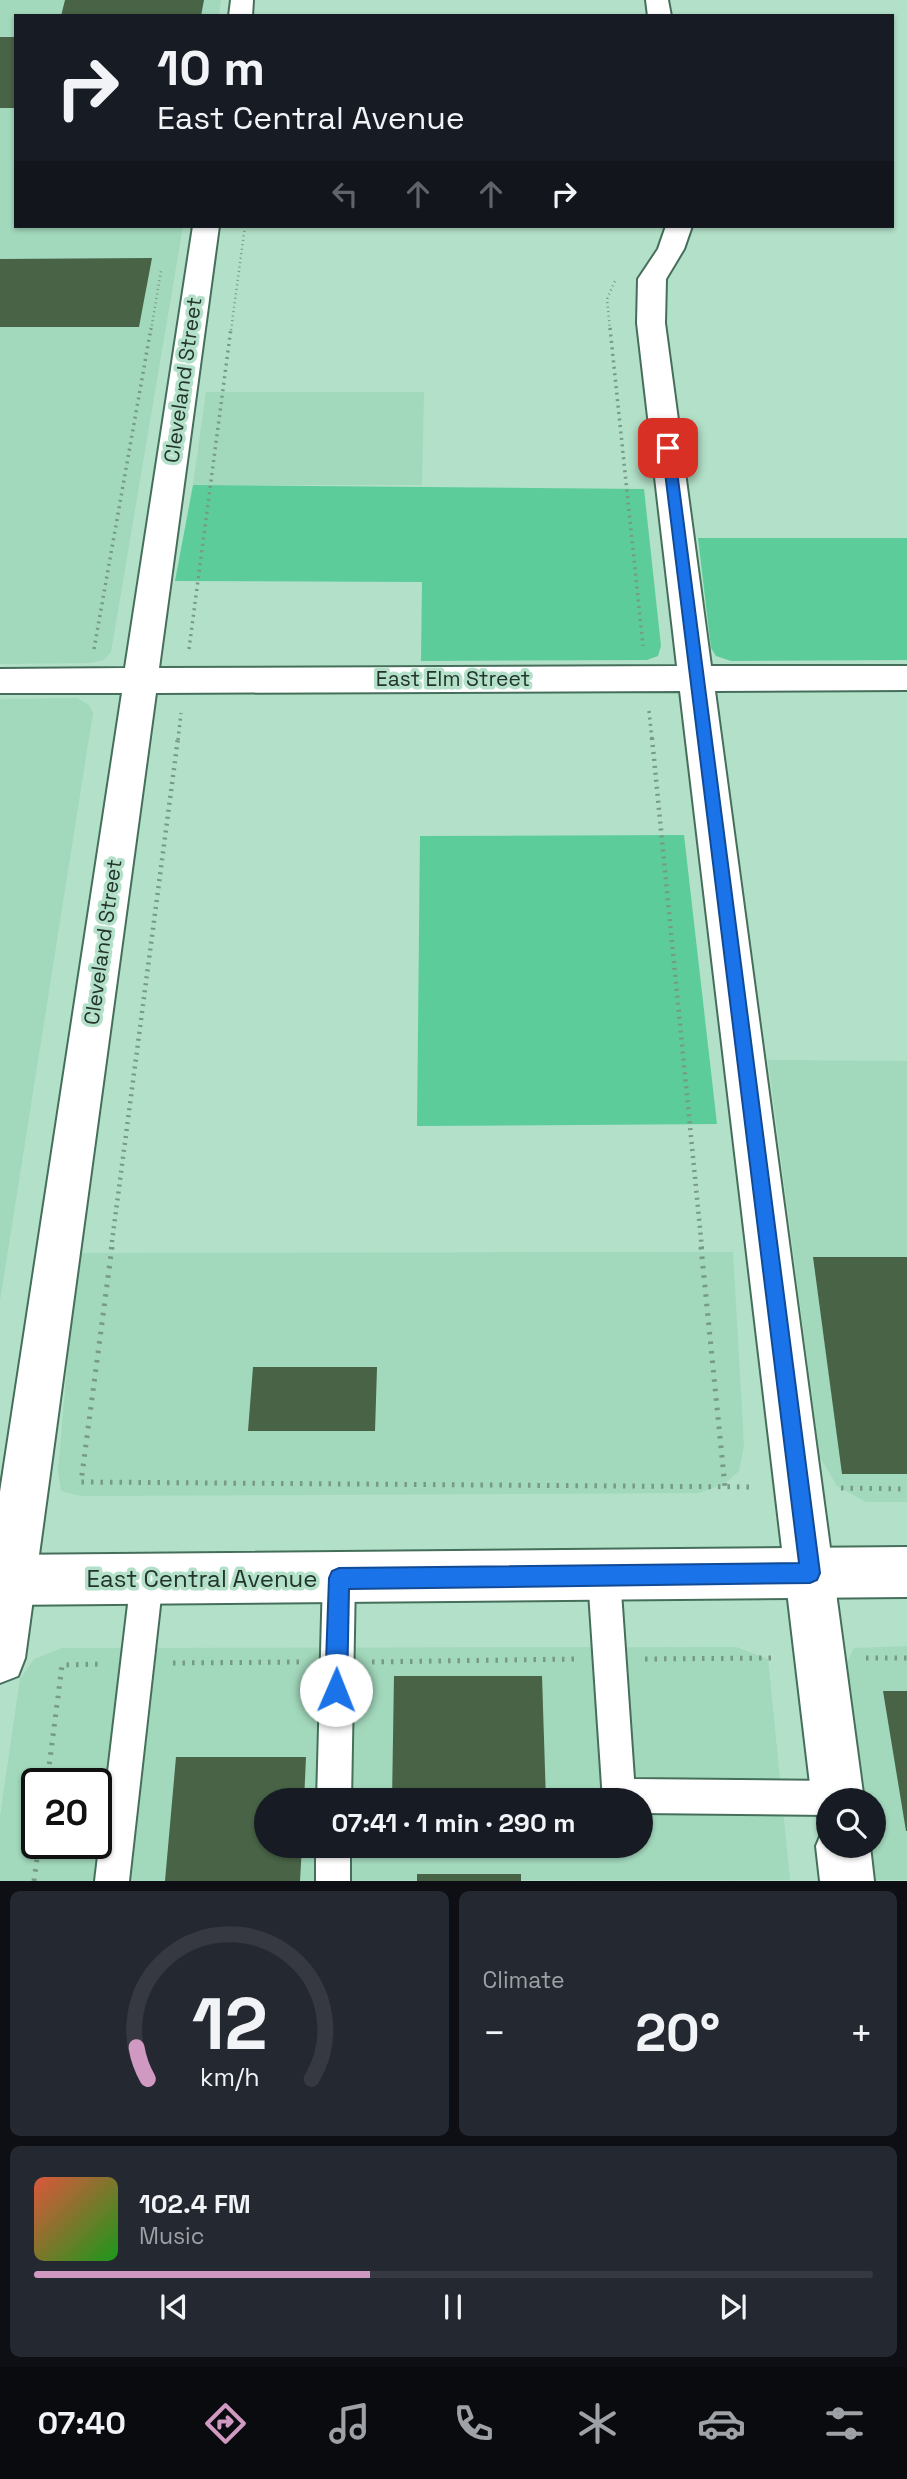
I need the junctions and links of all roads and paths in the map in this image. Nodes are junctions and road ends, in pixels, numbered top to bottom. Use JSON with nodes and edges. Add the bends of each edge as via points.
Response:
{"nodes":[{"id":1,"x":206,"y":228,"type":"edge"},
{"id":2,"x":245,"y":228,"type":"edge"},
{"id":3,"x":678,"y":228,"type":"edge"},
{"id":4,"x":162,"y":266,"type":"dead end"},
{"id":5,"x":616,"y":277,"type":"dead end"},
{"id":6,"x":907,"y":678,"type":"edge"},
{"id":7,"x":646,"y":679,"type":"junction"},
{"id":8,"x":697,"y":679,"type":"junction"},
{"id":9,"x":89,"y":680,"type":"junction"},
{"id":10,"x":140,"y":680,"type":"junction"},
{"id":11,"x":185,"y":680,"type":"junction"},
{"id":12,"x":0,"y":681,"type":"edge"},
{"id":13,"x":725,"y":1487,"type":"junction"},
{"id":14,"x":799,"y":1488,"type":"junction"},
{"id":15,"x":907,"y":1489,"type":"edge"},
{"id":16,"x":907,"y":1572,"type":"edge"},
{"id":17,"x":810,"y":1573,"type":"junction"},
{"id":18,"x":604,"y":1577,"type":"junction"},
{"id":19,"x":339,"y":1578,"type":"junction"},
{"id":20,"x":147,"y":1579,"type":"junction"},
{"id":21,"x":6,"y":1580,"type":"edge"},
{"id":22,"x":0,"y":1658,"type":"edge"},
{"id":23,"x":820,"y":1658,"type":"junction"},
{"id":24,"x":907,"y":1658,"type":"edge"},
{"id":25,"x":609,"y":1659,"type":"junction"},
{"id":26,"x":336,"y":1662,"type":"junction"},
{"id":27,"x":139,"y":1664,"type":"junction"},
{"id":28,"x":49,"y":1768,"type":"edge"},
{"id":29,"x":334,"y":1788,"type":"edge"},
{"id":30,"x":836,"y":1788,"type":"edge"},
{"id":31,"x":816,"y":1813,"type":"edge"},
{"id":32,"x":334,"y":1858,"type":"edge"},
{"id":33,"x":844,"y":1858,"type":"edge"},
{"id":34,"x":37,"y":1859,"type":"edge"},
{"id":35,"x":34,"y":1881,"type":"edge"},
{"id":36,"x":112,"y":1881,"type":"edge"},
{"id":37,"x":333,"y":1881,"type":"edge"},
{"id":38,"x":847,"y":1881,"type":"edge"}],
"edges":[{"from":1,"to":10,"type":"street","name":"Cleveland Street"},
{"from":2,"to":11,"type":"path"},
{"from":3,"to":8,"type":"street","via":[[652,279],[651,323]]},
{"from":4,"to":9,"type":"path"},
{"from":5,"to":7,"type":"path","via":[[607,299]]},
{"from":6,"to":8,"type":"street","name":"East Elm Street"},
{"from":7,"to":8,"type":"street","name":"East Elm Street"},
{"from":7,"to":11,"type":"street","name":"East Elm Street"},
{"from":7,"to":13,"type":"path"},
{"from":8,"to":14,"type":"street"},
{"from":9,"to":10,"type":"street","name":"East Elm Street"},
{"from":9,"to":12,"type":"street","name":"East Elm Street"},
{"from":10,"to":11,"type":"street","name":"East Elm Street"},
{"from":10,"to":21,"type":"street","name":"Cleveland Street"},
{"from":11,"to":13,"type":"path","via":[[80,1482]]},
{"from":13,"to":14,"type":"path"},
{"from":14,"to":15,"type":"path"},
{"from":14,"to":17,"type":"street"},
{"from":16,"to":17,"type":"street","name":"East Central Avenue"},
{"from":17,"to":18,"type":"street","name":"East Central Avenue"},
{"from":17,"to":23,"type":"street"},
{"from":18,"to":19,"type":"street","name":"East Central Avenue"},
{"from":18,"to":25,"type":"lane"},
{"from":19,"to":20,"type":"street","name":"East Central Avenue"},
{"from":19,"to":26,"type":"lane"},
{"from":20,"to":21,"type":"street","name":"East Central Avenue"},
{"from":20,"to":27,"type":"lane"},
{"from":21,"to":22,"type":"street","name":"Cleveland Street"},
{"from":23,"to":24,"type":"path"},
{"from":23,"to":25,"type":"path"},
{"from":23,"to":30,"type":"street"},
{"from":25,"to":26,"type":"path"},
{"from":25,"to":31,"type":"lane","via":[[618,1796]]},
{"from":26,"to":27,"type":"path"},
{"from":26,"to":29,"type":"lane"},
{"from":27,"to":28,"type":"path","via":[[62,1665]]},
{"from":27,"to":36,"type":"lane"},
{"from":32,"to":37,"type":"lane"},
{"from":33,"to":38,"type":"street"},
{"from":34,"to":35,"type":"path"}]}
